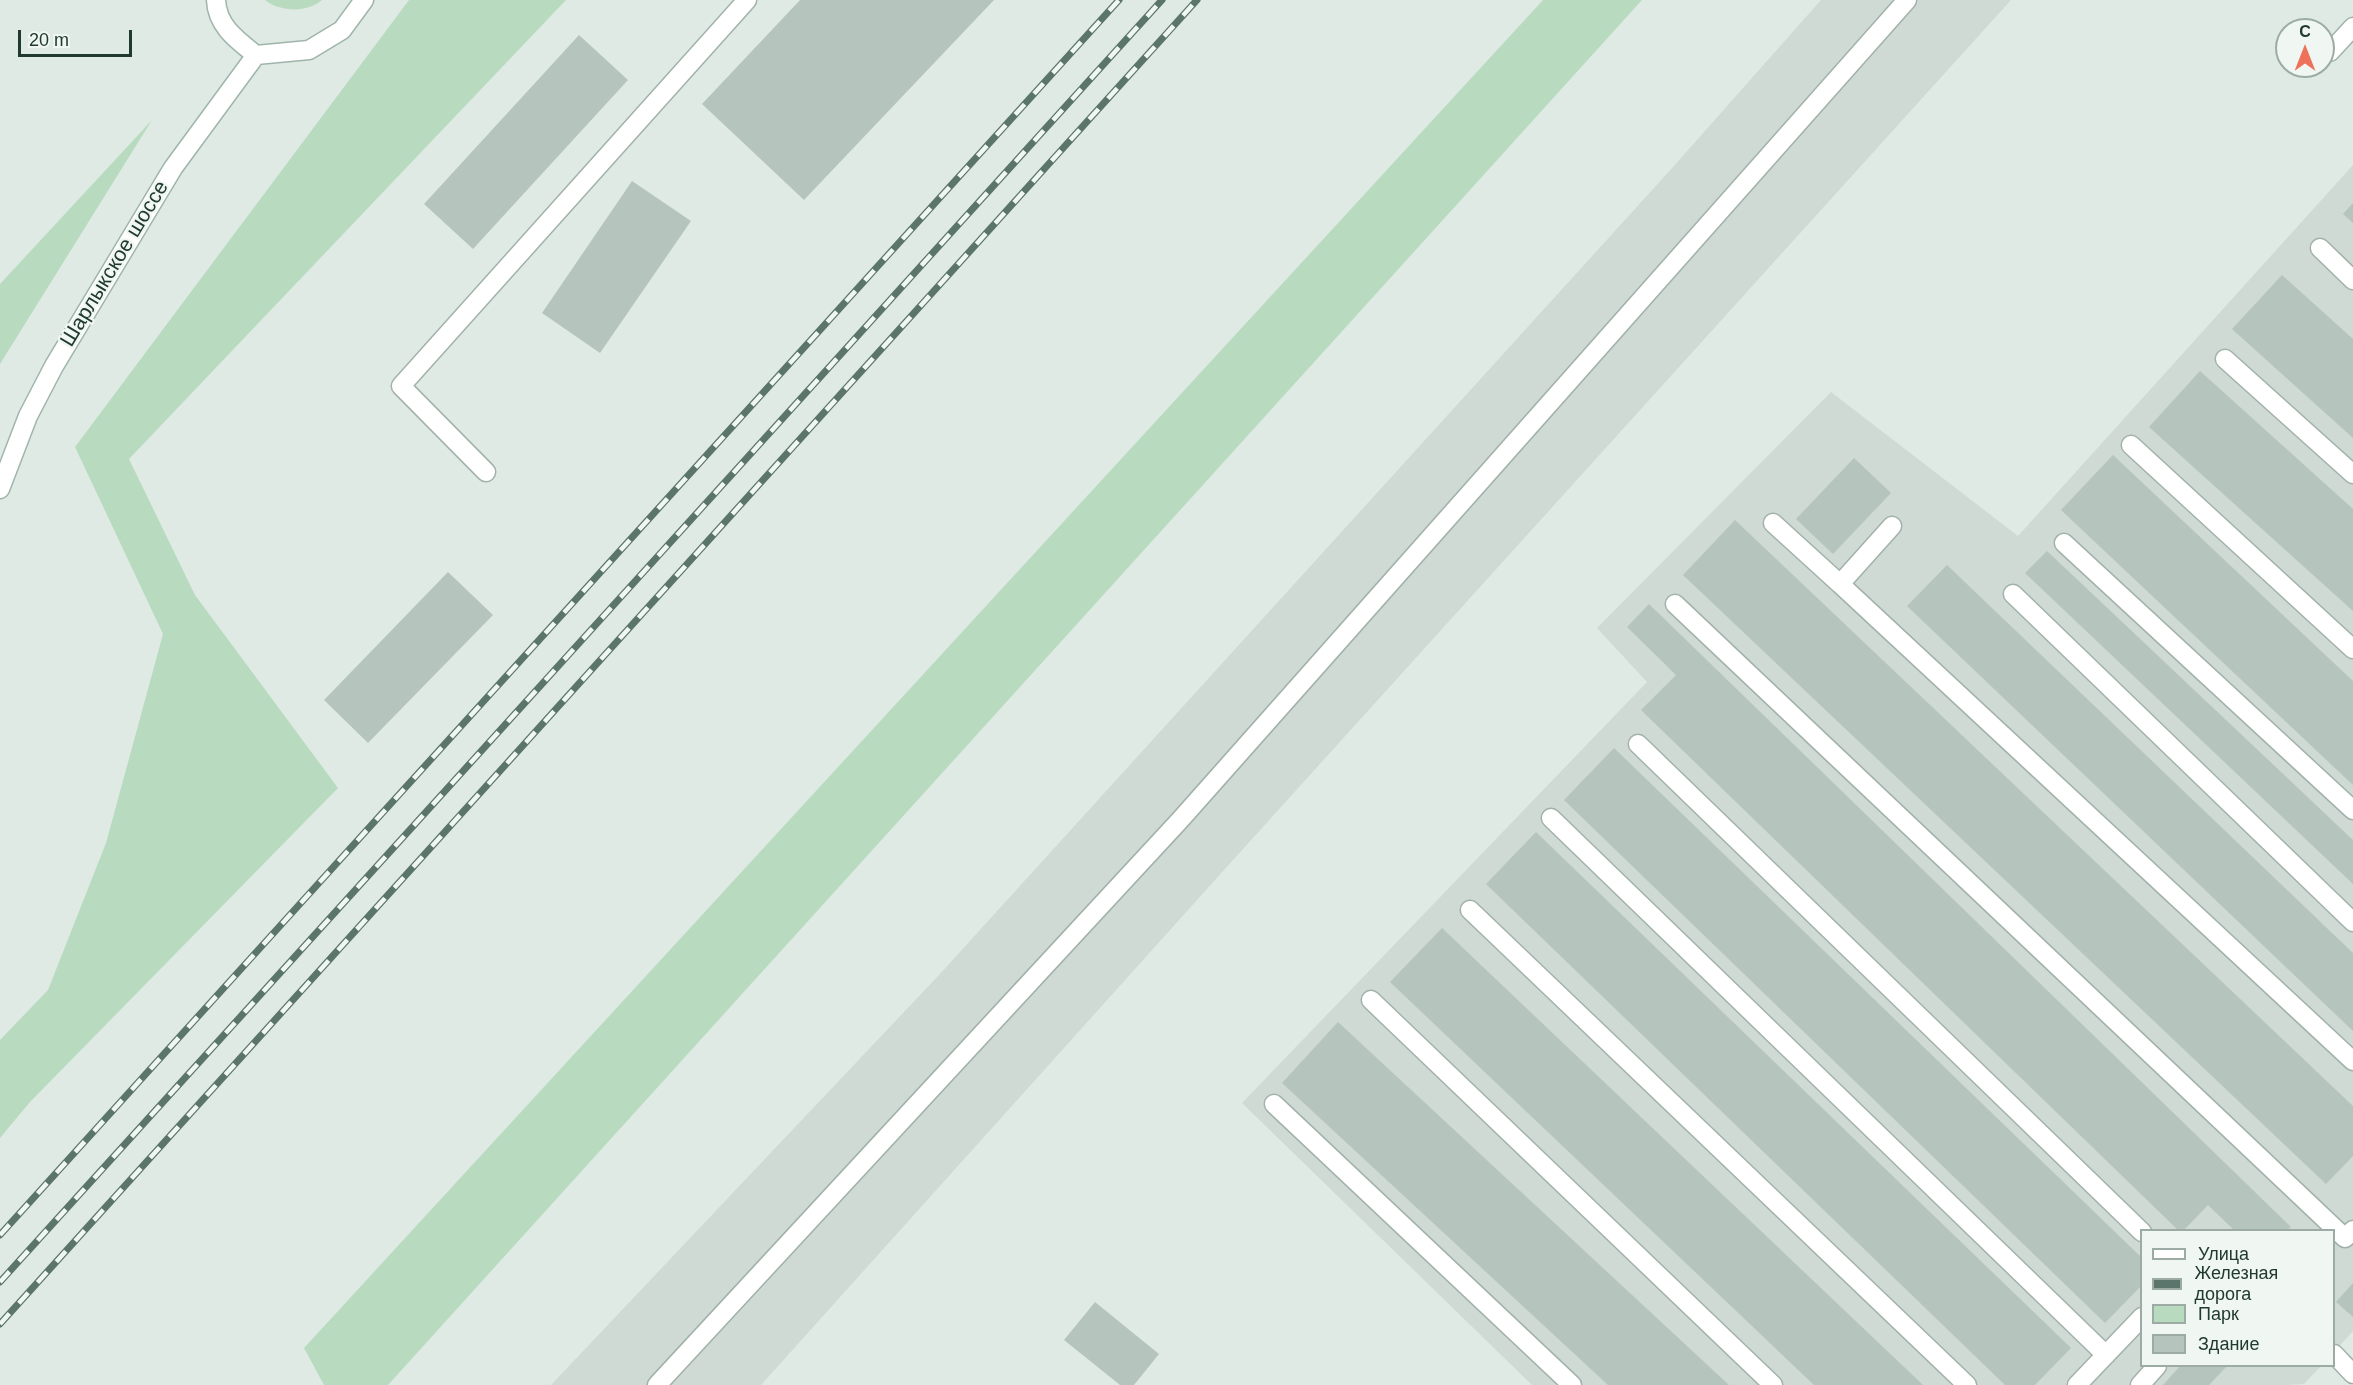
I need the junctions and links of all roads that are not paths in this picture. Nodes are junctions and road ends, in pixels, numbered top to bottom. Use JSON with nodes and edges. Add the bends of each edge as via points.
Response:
{"nodes":[{"id":1,"x":216,"y":0,"type":"edge"},
{"id":2,"x":364,"y":0,"type":"edge"},
{"id":3,"x":747,"y":0,"type":"edge"},
{"id":4,"x":1907,"y":0,"type":"edge"},
{"id":5,"x":2353,"y":27,"type":"edge"},
{"id":6,"x":2335,"y":47,"type":"edge"},
{"id":7,"x":256,"y":55,"type":"junction"},
{"id":8,"x":2320,"y":248,"type":"dead end"},
{"id":9,"x":2353,"y":280,"type":"edge"},
{"id":10,"x":2225,"y":358,"type":"dead end"},
{"id":11,"x":2131,"y":445,"type":"dead end"},
{"id":12,"x":486,"y":472,"type":"dead end"},
{"id":13,"x":2353,"y":474,"type":"edge"},
{"id":14,"x":0,"y":489,"type":"edge"},
{"id":15,"x":1773,"y":523,"type":"dead end"},
{"id":16,"x":1892,"y":526,"type":"dead end"},
{"id":17,"x":2064,"y":543,"type":"dead end"},
{"id":18,"x":1840,"y":584,"type":"junction"},
{"id":19,"x":2013,"y":594,"type":"dead end"},
{"id":20,"x":1675,"y":604,"type":"dead end"},
{"id":21,"x":2353,"y":649,"type":"edge"},
{"id":22,"x":1638,"y":744,"type":"dead end"},
{"id":23,"x":2353,"y":810,"type":"edge"},
{"id":24,"x":1551,"y":818,"type":"dead end"},
{"id":25,"x":1470,"y":910,"type":"dead end"},
{"id":26,"x":2353,"y":922,"type":"edge"},
{"id":27,"x":1371,"y":1000,"type":"dead end"},
{"id":28,"x":2353,"y":1061,"type":"edge"},
{"id":29,"x":1274,"y":1104,"type":"dead end"},
{"id":30,"x":2140,"y":1230,"type":"edge"},
{"id":31,"x":2353,"y":1230,"type":"edge"},
{"id":32,"x":2140,"y":1319,"type":"edge"},
{"id":33,"x":2106,"y":1355,"type":"junction"},
{"id":34,"x":2335,"y":1355,"type":"edge"},
{"id":35,"x":2155,"y":1367,"type":"edge"},
{"id":36,"x":2353,"y":1374,"type":"edge"},
{"id":37,"x":657,"y":1385,"type":"edge"},
{"id":38,"x":1572,"y":1385,"type":"edge"},
{"id":39,"x":1773,"y":1385,"type":"edge"},
{"id":40,"x":1967,"y":1385,"type":"edge"},
{"id":41,"x":2077,"y":1385,"type":"edge"},
{"id":42,"x":2140,"y":1385,"type":"edge"}],
"edges":[{"from":1,"to":7,"type":"street","via":[[216,12],[230,34]]},
{"from":2,"to":7,"type":"street","via":[[342,30],[309,50]]},
{"from":3,"to":12,"type":"street","via":[[401,386]]},
{"from":4,"to":37,"type":"street","via":[[1181,819]]},
{"from":5,"to":6,"type":"street"},
{"from":7,"to":14,"type":"street","name":"Шарлыкское шоссе","via":[[173,168],[54,366],[28,416]]},
{"from":8,"to":9,"type":"street"},
{"from":10,"to":13,"type":"street"},
{"from":11,"to":21,"type":"street"},
{"from":15,"to":18,"type":"street"},
{"from":16,"to":18,"type":"street"},
{"from":17,"to":23,"type":"street"},
{"from":18,"to":28,"type":"street"},
{"from":19,"to":26,"type":"street"},
{"from":20,"to":31,"type":"street","via":[[2345,1238]]},
{"from":22,"to":30,"type":"street"},
{"from":24,"to":33,"type":"street"},
{"from":25,"to":40,"type":"street"},
{"from":27,"to":39,"type":"street"},
{"from":29,"to":38,"type":"street"},
{"from":32,"to":33,"type":"street"},
{"from":33,"to":41,"type":"street"},
{"from":34,"to":36,"type":"street"},
{"from":35,"to":42,"type":"street"}]}
